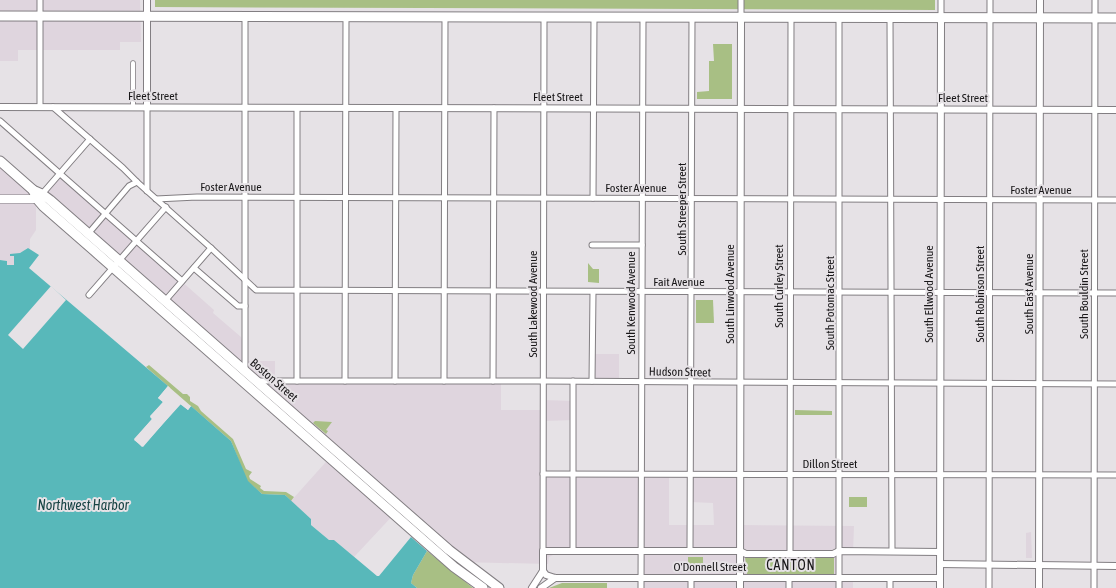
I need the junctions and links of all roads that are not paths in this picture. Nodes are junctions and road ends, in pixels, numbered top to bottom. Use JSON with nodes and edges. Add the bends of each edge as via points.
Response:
{"nodes":[{"id":1,"x":40,"y":0,"type":"edge"},
{"id":2,"x":147,"y":0,"type":"edge"},
{"id":3,"x":741,"y":0,"type":"edge"},
{"id":4,"x":941,"y":0,"type":"edge"},
{"id":5,"x":990,"y":0,"type":"edge"},
{"id":6,"x":1040,"y":0,"type":"edge"},
{"id":7,"x":1095,"y":0,"type":"edge"},
{"id":8,"x":147,"y":15,"type":"junction"},
{"id":9,"x":0,"y":16,"type":"edge"},
{"id":10,"x":40,"y":16,"type":"junction"},
{"id":11,"x":245,"y":16,"type":"junction"},
{"id":12,"x":346,"y":16,"type":"junction"},
{"id":13,"x":445,"y":16,"type":"junction"},
{"id":14,"x":544,"y":17,"type":"junction"},
{"id":15,"x":594,"y":17,"type":"junction"},
{"id":16,"x":643,"y":17,"type":"junction"},
{"id":17,"x":692,"y":17,"type":"junction"},
{"id":18,"x":741,"y":18,"type":"junction"},
{"id":19,"x":791,"y":18,"type":"junction"},
{"id":20,"x":840,"y":18,"type":"junction"},
{"id":21,"x":890,"y":18,"type":"junction"},
{"id":22,"x":941,"y":18,"type":"junction"},
{"id":23,"x":990,"y":18,"type":"junction"},
{"id":24,"x":1040,"y":18,"type":"junction"},
{"id":25,"x":1095,"y":18,"type":"junction"},
{"id":26,"x":1116,"y":18,"type":"edge"},
{"id":27,"x":132,"y":63,"type":"dead end"},
{"id":28,"x":0,"y":107,"type":"edge"},
{"id":29,"x":40,"y":107,"type":"junction"},
{"id":30,"x":53,"y":107,"type":"junction"},
{"id":31,"x":133,"y":107,"type":"junction"},
{"id":32,"x":147,"y":107,"type":"junction"},
{"id":33,"x":246,"y":108,"type":"junction"},
{"id":34,"x":297,"y":108,"type":"junction"},
{"id":35,"x":346,"y":108,"type":"junction"},
{"id":36,"x":396,"y":108,"type":"junction"},
{"id":37,"x":444,"y":108,"type":"junction"},
{"id":38,"x":494,"y":108,"type":"junction"},
{"id":39,"x":544,"y":108,"type":"junction"},
{"id":40,"x":593,"y":108,"type":"junction"},
{"id":41,"x":642,"y":108,"type":"junction"},
{"id":42,"x":692,"y":108,"type":"junction"},
{"id":43,"x":740,"y":109,"type":"junction"},
{"id":44,"x":791,"y":109,"type":"junction"},
{"id":45,"x":840,"y":109,"type":"junction"},
{"id":46,"x":890,"y":109,"type":"junction"},
{"id":47,"x":941,"y":109,"type":"junction"},
{"id":48,"x":989,"y":109,"type":"junction"},
{"id":49,"x":1040,"y":110,"type":"junction"},
{"id":50,"x":1095,"y":110,"type":"junction"},
{"id":51,"x":1116,"y":110,"type":"edge"},
{"id":52,"x":0,"y":121,"type":"edge"},
{"id":53,"x":90,"y":139,"type":"junction"},
{"id":54,"x":0,"y":161,"type":"edge"},
{"id":55,"x":60,"y":173,"type":"junction"},
{"id":56,"x":137,"y":182,"type":"junction"},
{"id":57,"x":146,"y":191,"type":"junction"},
{"id":58,"x":39,"y":196,"type":"junction"},
{"id":59,"x":246,"y":197,"type":"junction"},
{"id":60,"x":296,"y":197,"type":"junction"},
{"id":61,"x":345,"y":198,"type":"junction"},
{"id":62,"x":396,"y":198,"type":"junction"},
{"id":63,"x":444,"y":198,"type":"junction"},
{"id":64,"x":494,"y":198,"type":"junction"},
{"id":65,"x":544,"y":198,"type":"junction"},
{"id":66,"x":593,"y":198,"type":"junction"},
{"id":67,"x":642,"y":198,"type":"junction"},
{"id":68,"x":692,"y":198,"type":"junction"},
{"id":69,"x":0,"y":199,"type":"edge"},
{"id":70,"x":156,"y":199,"type":"junction"},
{"id":71,"x":741,"y":199,"type":"junction"},
{"id":72,"x":789,"y":199,"type":"junction"},
{"id":73,"x":840,"y":199,"type":"junction"},
{"id":74,"x":891,"y":200,"type":"junction"},
{"id":75,"x":941,"y":200,"type":"junction"},
{"id":76,"x":990,"y":200,"type":"junction"},
{"id":77,"x":1040,"y":200,"type":"junction"},
{"id":78,"x":1095,"y":200,"type":"junction"},
{"id":79,"x":1116,"y":200,"type":"edge"},
{"id":80,"x":166,"y":208,"type":"junction"},
{"id":81,"x":106,"y":214,"type":"junction"},
{"id":82,"x":88,"y":234,"type":"junction"},
{"id":83,"x":136,"y":241,"type":"junction"},
{"id":84,"x":592,"y":245,"type":"dead end"},
{"id":85,"x":642,"y":245,"type":"junction"},
{"id":86,"x":211,"y":248,"type":"junction"},
{"id":87,"x":116,"y":264,"type":"junction"},
{"id":88,"x":194,"y":268,"type":"junction"},
{"id":89,"x":245,"y":280,"type":"junction"},
{"id":90,"x":182,"y":281,"type":"junction"},
{"id":91,"x":296,"y":291,"type":"junction"},
{"id":92,"x":345,"y":291,"type":"junction"},
{"id":93,"x":396,"y":291,"type":"junction"},
{"id":94,"x":444,"y":291,"type":"junction"},
{"id":95,"x":494,"y":291,"type":"junction"},
{"id":96,"x":544,"y":292,"type":"junction"},
{"id":97,"x":593,"y":292,"type":"junction"},
{"id":98,"x":642,"y":292,"type":"junction"},
{"id":99,"x":691,"y":292,"type":"junction"},
{"id":100,"x":741,"y":292,"type":"junction"},
{"id":101,"x":789,"y":292,"type":"junction"},
{"id":102,"x":840,"y":292,"type":"junction"},
{"id":103,"x":891,"y":293,"type":"junction"},
{"id":104,"x":940,"y":293,"type":"junction"},
{"id":105,"x":990,"y":293,"type":"junction"},
{"id":106,"x":1040,"y":293,"type":"junction"},
{"id":107,"x":1094,"y":293,"type":"junction"},
{"id":108,"x":1116,"y":293,"type":"edge"},
{"id":109,"x":89,"y":295,"type":"dead end"},
{"id":110,"x":162,"y":305,"type":"junction"},
{"id":111,"x":245,"y":306,"type":"junction"},
{"id":112,"x":245,"y":371,"type":"junction"},
{"id":113,"x":444,"y":380,"type":"junction"},
{"id":114,"x":256,"y":381,"type":"junction"},
{"id":115,"x":297,"y":381,"type":"junction"},
{"id":116,"x":345,"y":381,"type":"junction"},
{"id":117,"x":395,"y":381,"type":"junction"},
{"id":118,"x":493,"y":381,"type":"junction"},
{"id":119,"x":544,"y":381,"type":"junction"},
{"id":120,"x":573,"y":381,"type":"junction"},
{"id":121,"x":592,"y":381,"type":"junction"},
{"id":122,"x":641,"y":382,"type":"junction"},
{"id":123,"x":691,"y":382,"type":"junction"},
{"id":124,"x":244,"y":383,"type":"junction"},
{"id":125,"x":740,"y":383,"type":"junction"},
{"id":126,"x":789,"y":383,"type":"junction"},
{"id":127,"x":840,"y":383,"type":"junction"},
{"id":128,"x":891,"y":383,"type":"junction"},
{"id":129,"x":940,"y":383,"type":"junction"},
{"id":130,"x":990,"y":384,"type":"junction"},
{"id":131,"x":1040,"y":384,"type":"junction"},
{"id":132,"x":1094,"y":384,"type":"junction"},
{"id":133,"x":1116,"y":384,"type":"edge"},
{"id":134,"x":543,"y":474,"type":"junction"},
{"id":135,"x":572,"y":474,"type":"junction"},
{"id":136,"x":641,"y":474,"type":"junction"},
{"id":137,"x":690,"y":474,"type":"junction"},
{"id":138,"x":740,"y":474,"type":"junction"},
{"id":139,"x":789,"y":474,"type":"junction"},
{"id":140,"x":839,"y":475,"type":"junction"},
{"id":141,"x":892,"y":475,"type":"junction"},
{"id":142,"x":940,"y":475,"type":"junction"},
{"id":143,"x":990,"y":475,"type":"junction"},
{"id":144,"x":1040,"y":475,"type":"junction"},
{"id":145,"x":1094,"y":476,"type":"junction"},
{"id":146,"x":1116,"y":476,"type":"edge"},
{"id":147,"x":543,"y":551,"type":"junction"},
{"id":148,"x":573,"y":551,"type":"junction"},
{"id":149,"x":641,"y":551,"type":"junction"},
{"id":150,"x":690,"y":551,"type":"junction"},
{"id":151,"x":740,"y":551,"type":"junction"},
{"id":152,"x":839,"y":551,"type":"junction"},
{"id":153,"x":892,"y":551,"type":"junction"},
{"id":154,"x":940,"y":552,"type":"junction"},
{"id":155,"x":790,"y":553,"type":"junction"},
{"id":156,"x":940,"y":564,"type":"junction"},
{"id":157,"x":989,"y":565,"type":"junction"},
{"id":158,"x":1040,"y":565,"type":"junction"},
{"id":159,"x":1094,"y":566,"type":"junction"},
{"id":160,"x":1116,"y":566,"type":"edge"},
{"id":161,"x":543,"y":571,"type":"junction"},
{"id":162,"x":555,"y":578,"type":"junction"},
{"id":163,"x":641,"y":578,"type":"junction"},
{"id":164,"x":691,"y":578,"type":"junction"},
{"id":165,"x":740,"y":578,"type":"junction"},
{"id":166,"x":789,"y":578,"type":"junction"},
{"id":167,"x":940,"y":578,"type":"junction"},
{"id":168,"x":839,"y":579,"type":"junction"},
{"id":169,"x":890,"y":579,"type":"junction"},
{"id":170,"x":483,"y":588,"type":"edge"},
{"id":171,"x":499,"y":588,"type":"edge"},
{"id":172,"x":532,"y":588,"type":"edge"},
{"id":173,"x":541,"y":588,"type":"edge"},
{"id":174,"x":641,"y":588,"type":"edge"},
{"id":175,"x":691,"y":588,"type":"edge"},
{"id":176,"x":740,"y":588,"type":"edge"},
{"id":177,"x":789,"y":588,"type":"edge"},
{"id":178,"x":839,"y":588,"type":"edge"},
{"id":179,"x":890,"y":588,"type":"edge"},
{"id":180,"x":940,"y":588,"type":"edge"},
{"id":181,"x":989,"y":588,"type":"edge"},
{"id":182,"x":1040,"y":588,"type":"edge"},
{"id":183,"x":1094,"y":588,"type":"edge"}],
"edges":[{"from":1,"to":10,"type":"street"},
{"from":2,"to":8,"type":"street"},
{"from":3,"to":18,"type":"street","name":"South Linwood Avenue"},
{"from":4,"to":22,"type":"street","name":"South Ellwood Avenue"},
{"from":5,"to":23,"type":"street","name":"South Robinson Street"},
{"from":6,"to":24,"type":"street","name":"South East Avenue"},
{"from":7,"to":25,"type":"street","name":"South Bouldin Street"},
{"from":8,"to":10,"type":"main road"},
{"from":8,"to":11,"type":"main road"},
{"from":8,"to":32,"type":"street"},
{"from":9,"to":10,"type":"main road"},
{"from":10,"to":29,"type":"street"},
{"from":11,"to":12,"type":"main road"},
{"from":11,"to":33,"type":"street"},
{"from":12,"to":13,"type":"main road"},
{"from":12,"to":35,"type":"street"},
{"from":13,"to":14,"type":"main road"},
{"from":13,"to":37,"type":"street"},
{"from":14,"to":15,"type":"main road"},
{"from":14,"to":39,"type":"street","name":"South Lakewood Avenue"},
{"from":15,"to":16,"type":"main road"},
{"from":15,"to":40,"type":"street"},
{"from":16,"to":17,"type":"main road"},
{"from":16,"to":41,"type":"street","name":"South Kenwood Avenue"},
{"from":17,"to":18,"type":"main road"},
{"from":17,"to":42,"type":"street","name":"South Streeper Street"},
{"from":18,"to":19,"type":"main road"},
{"from":18,"to":43,"type":"street","name":"South Linwood Avenue"},
{"from":19,"to":20,"type":"main road"},
{"from":19,"to":44,"type":"street","name":"South Curley Street"},
{"from":20,"to":21,"type":"main road"},
{"from":20,"to":45,"type":"street","name":"South Potomac Street"},
{"from":21,"to":22,"type":"main road"},
{"from":21,"to":46,"type":"street"},
{"from":22,"to":23,"type":"main road"},
{"from":22,"to":47,"type":"street","name":"South Ellwood Avenue"},
{"from":23,"to":24,"type":"main road"},
{"from":23,"to":48,"type":"street","name":"South Robinson Street"},
{"from":24,"to":25,"type":"main road"},
{"from":24,"to":49,"type":"street","name":"South East Avenue"},
{"from":25,"to":26,"type":"main road"},
{"from":25,"to":50,"type":"street","name":"South Bouldin Street"},
{"from":27,"to":31,"type":"street"},
{"from":28,"to":29,"type":"street","name":"Fleet Street"},
{"from":29,"to":30,"type":"street","name":"Fleet Street"},
{"from":30,"to":31,"type":"street","name":"Fleet Street"},
{"from":30,"to":53,"type":"street","name":"Fait Avenue"},
{"from":31,"to":32,"type":"street","name":"Fleet Street"},
{"from":32,"to":33,"type":"street","name":"Fleet Street"},
{"from":32,"to":57,"type":"street"},
{"from":33,"to":34,"type":"street","name":"Fleet Street"},
{"from":33,"to":59,"type":"street"},
{"from":34,"to":35,"type":"street","name":"Fleet Street"},
{"from":34,"to":60,"type":"street"},
{"from":35,"to":36,"type":"street","name":"Fleet Street"},
{"from":35,"to":61,"type":"street"},
{"from":36,"to":37,"type":"street","name":"Fleet Street"},
{"from":36,"to":62,"type":"street"},
{"from":37,"to":38,"type":"street","name":"Fleet Street"},
{"from":37,"to":63,"type":"street"},
{"from":38,"to":39,"type":"street","name":"Fleet Street"},
{"from":38,"to":64,"type":"street"},
{"from":39,"to":40,"type":"street","name":"Fleet Street"},
{"from":39,"to":65,"type":"street","name":"South Lakewood Avenue"},
{"from":40,"to":41,"type":"street","name":"Fleet Street"},
{"from":40,"to":66,"type":"street"},
{"from":41,"to":42,"type":"street","name":"Fleet Street"},
{"from":41,"to":67,"type":"street","name":"South Kenwood Avenue"},
{"from":42,"to":43,"type":"street","name":"Fleet Street"},
{"from":42,"to":68,"type":"street","name":"South Streeper Street"},
{"from":43,"to":44,"type":"street","name":"Fleet Street"},
{"from":43,"to":71,"type":"street","name":"South Linwood Avenue"},
{"from":44,"to":45,"type":"street","name":"Fleet Street"},
{"from":44,"to":72,"type":"street","name":"South Curley Street"},
{"from":45,"to":46,"type":"street","name":"Fleet Street"},
{"from":45,"to":73,"type":"street","name":"South Potomac Street"},
{"from":46,"to":47,"type":"street","name":"Fleet Street"},
{"from":46,"to":74,"type":"street"},
{"from":47,"to":48,"type":"street","name":"Fleet Street"},
{"from":47,"to":75,"type":"street","name":"South Ellwood Avenue"},
{"from":48,"to":49,"type":"street","name":"Fleet Street"},
{"from":48,"to":76,"type":"street","name":"South Robinson Street"},
{"from":49,"to":50,"type":"street","name":"Fleet Street"},
{"from":49,"to":77,"type":"street","name":"South East Avenue"},
{"from":50,"to":51,"type":"street","name":"Fleet Street"},
{"from":50,"to":78,"type":"street","name":"South Bouldin Street"},
{"from":52,"to":55,"type":"street"},
{"from":53,"to":55,"type":"street"},
{"from":53,"to":56,"type":"street","name":"Fait Avenue"},
{"from":54,"to":58,"type":"main road","name":"Boston Street"},
{"from":55,"to":58,"type":"street"},
{"from":55,"to":81,"type":"street"},
{"from":56,"to":57,"type":"street","name":"Fait Avenue"},
{"from":56,"to":81,"type":"street","via":[[129,186]]},
{"from":57,"to":70,"type":"street","name":"Fait Avenue"},
{"from":58,"to":69,"type":"main road"},
{"from":58,"to":82,"type":"main road","name":"Boston Street"},
{"from":58,"to":87,"type":"main road","name":"Boston Street"},
{"from":59,"to":60,"type":"street","name":"Foster Avenue"},
{"from":59,"to":70,"type":"street","name":"Foster Avenue"},
{"from":59,"to":89,"type":"street"},
{"from":60,"to":61,"type":"street","name":"Foster Avenue"},
{"from":60,"to":91,"type":"street"},
{"from":61,"to":62,"type":"street","name":"Foster Avenue"},
{"from":61,"to":92,"type":"street"},
{"from":62,"to":63,"type":"street","name":"Foster Avenue"},
{"from":62,"to":93,"type":"street"},
{"from":63,"to":64,"type":"street","name":"Foster Avenue"},
{"from":63,"to":94,"type":"street"},
{"from":64,"to":65,"type":"street","name":"Foster Avenue"},
{"from":64,"to":95,"type":"street"},
{"from":65,"to":66,"type":"street","name":"Foster Avenue"},
{"from":65,"to":96,"type":"street","name":"South Lakewood Avenue"},
{"from":66,"to":67,"type":"street","name":"Foster Avenue"},
{"from":67,"to":68,"type":"street","name":"Foster Avenue"},
{"from":67,"to":85,"type":"street","name":"South Kenwood Avenue"},
{"from":68,"to":71,"type":"street","name":"Foster Avenue"},
{"from":68,"to":99,"type":"street","name":"South Streeper Street"},
{"from":70,"to":80,"type":"street","name":"Fait Avenue"},
{"from":71,"to":72,"type":"street","name":"Foster Avenue"},
{"from":71,"to":100,"type":"street","name":"South Linwood Avenue"},
{"from":72,"to":73,"type":"street","name":"Foster Avenue"},
{"from":72,"to":101,"type":"street","name":"South Curley Street"},
{"from":73,"to":74,"type":"street","name":"Foster Avenue"},
{"from":73,"to":102,"type":"street","name":"South Potomac Street"},
{"from":74,"to":75,"type":"street","name":"Foster Avenue"},
{"from":74,"to":103,"type":"street"},
{"from":75,"to":76,"type":"street","name":"Foster Avenue"},
{"from":75,"to":104,"type":"street","name":"South Ellwood Avenue"},
{"from":76,"to":77,"type":"street","name":"Foster Avenue"},
{"from":76,"to":105,"type":"street","name":"South Robinson Street"},
{"from":77,"to":78,"type":"street","name":"Foster Avenue"},
{"from":77,"to":106,"type":"street","name":"South East Avenue"},
{"from":78,"to":79,"type":"street","name":"Foster Avenue"},
{"from":78,"to":107,"type":"street","name":"South Bouldin Street"},
{"from":80,"to":83,"type":"street"},
{"from":80,"to":86,"type":"street","name":"Fait Avenue"},
{"from":81,"to":82,"type":"street"},
{"from":81,"to":83,"type":"street"},
{"from":82,"to":87,"type":"main road","name":"Boston Street"},
{"from":83,"to":87,"type":"street"},
{"from":83,"to":90,"type":"street"},
{"from":84,"to":85,"type":"street"},
{"from":85,"to":98,"type":"street","name":"South Kenwood Avenue"},
{"from":86,"to":88,"type":"street"},
{"from":86,"to":89,"type":"street","name":"Fait Avenue"},
{"from":87,"to":109,"type":"street"},
{"from":87,"to":110,"type":"main road","name":"Boston Street"},
{"from":88,"to":90,"type":"street"},
{"from":88,"to":111,"type":"street","via":[[238,306]]},
{"from":89,"to":91,"type":"street","name":"Fait Avenue","via":[[256,290]]},
{"from":89,"to":111,"type":"street"},
{"from":90,"to":110,"type":"street"},
{"from":91,"to":92,"type":"street","name":"Fait Avenue"},
{"from":91,"to":115,"type":"street"},
{"from":92,"to":93,"type":"street","name":"Fait Avenue"},
{"from":92,"to":116,"type":"street"},
{"from":93,"to":94,"type":"street","name":"Fait Avenue"},
{"from":93,"to":117,"type":"street"},
{"from":94,"to":95,"type":"street","name":"Fait Avenue"},
{"from":94,"to":113,"type":"street"},
{"from":95,"to":96,"type":"street","name":"Fait Avenue"},
{"from":95,"to":118,"type":"street"},
{"from":96,"to":97,"type":"street","name":"Fait Avenue"},
{"from":96,"to":119,"type":"street","name":"South Lakewood Avenue"},
{"from":97,"to":98,"type":"street","name":"Fait Avenue"},
{"from":97,"to":121,"type":"street"},
{"from":98,"to":99,"type":"street","name":"Fait Avenue"},
{"from":98,"to":122,"type":"street","name":"South Kenwood Avenue"},
{"from":99,"to":100,"type":"street","name":"Fait Avenue"},
{"from":99,"to":123,"type":"street","name":"South Streeper Street"},
{"from":100,"to":101,"type":"street","name":"Fait Avenue"},
{"from":100,"to":125,"type":"street","name":"South Linwood Avenue"},
{"from":101,"to":102,"type":"street","name":"Fait Avenue"},
{"from":101,"to":126,"type":"street","name":"South Curley Street"},
{"from":102,"to":103,"type":"street","name":"Fait Avenue"},
{"from":102,"to":127,"type":"street","name":"South Potomac Street"},
{"from":103,"to":104,"type":"street","name":"Fait Avenue"},
{"from":103,"to":128,"type":"street"},
{"from":104,"to":105,"type":"street","name":"Fait Avenue"},
{"from":104,"to":129,"type":"street","name":"South Ellwood Avenue"},
{"from":105,"to":106,"type":"street","name":"Fait Avenue"},
{"from":105,"to":130,"type":"street","name":"South Robinson Street"},
{"from":106,"to":107,"type":"street","name":"Fait Avenue"},
{"from":106,"to":131,"type":"street","name":"South East Avenue"},
{"from":107,"to":108,"type":"street","name":"Fait Avenue"},
{"from":107,"to":132,"type":"street","name":"South Bouldin Street"},
{"from":110,"to":112,"type":"main road","name":"Boston Street"},
{"from":110,"to":124,"type":"main road","name":"Boston Street","via":[[175,325]]},
{"from":111,"to":112,"type":"street"},
{"from":112,"to":114,"type":"main road","name":"Boston Street"},
{"from":112,"to":124,"type":"street"},
{"from":113,"to":117,"type":"street","name":"Hudson Street"},
{"from":113,"to":118,"type":"street","name":"Hudson Street"},
{"from":114,"to":115,"type":"street","name":"Hudson Street"},
{"from":114,"to":124,"type":"street","name":"Hudson Street"},
{"from":114,"to":171,"type":"main road","name":"Boston Street","via":[[443,545]]},
{"from":115,"to":116,"type":"street","name":"Hudson Street"},
{"from":116,"to":117,"type":"street","name":"Hudson Street"},
{"from":118,"to":119,"type":"street","name":"Hudson Street"},
{"from":119,"to":120,"type":"street","name":"Hudson Street"},
{"from":119,"to":134,"type":"street","name":"South Lakewood Avenue"},
{"from":120,"to":121,"type":"street","name":"Hudson Street"},
{"from":120,"to":135,"type":"street"},
{"from":121,"to":122,"type":"street","name":"Hudson Street"},
{"from":122,"to":123,"type":"street","name":"Hudson Street"},
{"from":122,"to":136,"type":"street","name":"South Kenwood Avenue"},
{"from":123,"to":125,"type":"street","name":"Hudson Street"},
{"from":123,"to":137,"type":"street","name":"South Streeper Street"},
{"from":124,"to":170,"type":"main road","name":"Boston Street","via":[[454,567]]},
{"from":125,"to":126,"type":"street","name":"Hudson Street"},
{"from":125,"to":138,"type":"street","name":"South Linwood Avenue"},
{"from":126,"to":127,"type":"street","name":"Hudson Street"},
{"from":126,"to":139,"type":"street","name":"South Curley Street"},
{"from":127,"to":128,"type":"street","name":"Hudson Street"},
{"from":127,"to":140,"type":"street","name":"South Potomac Street"},
{"from":128,"to":129,"type":"street","name":"Hudson Street"},
{"from":128,"to":141,"type":"street"},
{"from":129,"to":130,"type":"street","name":"Hudson Street"},
{"from":129,"to":142,"type":"street","name":"South Ellwood Avenue"},
{"from":130,"to":131,"type":"street","name":"Hudson Street"},
{"from":130,"to":143,"type":"street","name":"South Robinson Street"},
{"from":131,"to":132,"type":"street","name":"Hudson Street"},
{"from":131,"to":144,"type":"street","name":"South East Avenue"},
{"from":132,"to":133,"type":"street","name":"Hudson Street"},
{"from":132,"to":145,"type":"street","name":"South Bouldin Street"},
{"from":134,"to":135,"type":"street","name":"Dillon Street"},
{"from":134,"to":147,"type":"street","name":"South Lakewood Avenue"},
{"from":135,"to":136,"type":"street","name":"Dillon Street"},
{"from":135,"to":148,"type":"street"},
{"from":136,"to":137,"type":"street","name":"Dillon Street"},
{"from":136,"to":149,"type":"street","name":"South Kenwood Avenue"},
{"from":137,"to":138,"type":"street","name":"Dillon Street"},
{"from":137,"to":150,"type":"street","name":"South Streeper Street"},
{"from":138,"to":139,"type":"street","name":"Dillon Street"},
{"from":138,"to":151,"type":"street","name":"South Linwood Avenue"},
{"from":139,"to":140,"type":"street","name":"Dillon Street"},
{"from":139,"to":155,"type":"street","name":"South Curley Street"},
{"from":140,"to":141,"type":"street","name":"Dillon Street"},
{"from":140,"to":152,"type":"street","name":"South Potomac Street"},
{"from":141,"to":142,"type":"street","name":"Dillon Street"},
{"from":141,"to":153,"type":"street"},
{"from":142,"to":143,"type":"street","name":"Dillon Street"},
{"from":142,"to":154,"type":"street","name":"South Ellwood Avenue"},
{"from":143,"to":144,"type":"street","name":"Dillon Street"},
{"from":143,"to":157,"type":"street","name":"South Robinson Street"},
{"from":144,"to":145,"type":"street","name":"Dillon Street"},
{"from":144,"to":158,"type":"street","name":"South East Avenue"},
{"from":145,"to":146,"type":"street","name":"Dillon Street"},
{"from":145,"to":159,"type":"street","name":"South Bouldin Street"},
{"from":147,"to":148,"type":"street","name":"O'Donnell Street"},
{"from":147,"to":161,"type":"street","name":"South Lakewood Avenue"},
{"from":148,"to":149,"type":"street","name":"O'Donnell Street"},
{"from":149,"to":150,"type":"street","name":"O'Donnell Street"},
{"from":149,"to":163,"type":"street","name":"South Kenwood Avenue"},
{"from":150,"to":151,"type":"street","name":"O'Donnell Street"},
{"from":151,"to":155,"type":"street","name":"O'Donnell Street","via":[[746,554]]},
{"from":151,"to":165,"type":"street","name":"South Linwood Avenue"},
{"from":152,"to":153,"type":"street","name":"O'Donnell Street"},
{"from":152,"to":155,"type":"street","name":"O'Donnell Street","via":[[833,554]]},
{"from":152,"to":168,"type":"street","name":"South Potomac Street"},
{"from":153,"to":154,"type":"street","name":"O'Donnell Street"},
{"from":154,"to":156,"type":"street","name":"South Ellwood Avenue"},
{"from":156,"to":157,"type":"street"},
{"from":156,"to":167,"type":"street","name":"South Ellwood Avenue"},
{"from":157,"to":158,"type":"street"},
{"from":157,"to":181,"type":"street","name":"South Robinson Street"},
{"from":158,"to":159,"type":"street"},
{"from":158,"to":182,"type":"street","name":"South East Avenue"},
{"from":159,"to":160,"type":"street"},
{"from":159,"to":183,"type":"street","name":"South Bouldin Street"},
{"from":161,"to":162,"type":"street"},
{"from":161,"to":172,"type":"street"},
{"from":162,"to":163,"type":"street","name":"O'Donnell Street"},
{"from":162,"to":173,"type":"street"},
{"from":163,"to":164,"type":"street","name":"O'Donnell Street"},
{"from":163,"to":174,"type":"street","name":"South Kenwood Avenue"},
{"from":164,"to":165,"type":"street","name":"O'Donnell Street"},
{"from":164,"to":175,"type":"street"},
{"from":165,"to":166,"type":"street","name":"O'Donnell Street"},
{"from":165,"to":176,"type":"street","name":"South Linwood Avenue"},
{"from":166,"to":168,"type":"street","name":"O'Donnell Street"},
{"from":166,"to":177,"type":"street"},
{"from":167,"to":169,"type":"street","name":"O'Donnell Street"},
{"from":167,"to":180,"type":"street","name":"South Ellwood Avenue"},
{"from":168,"to":169,"type":"street","name":"O'Donnell Street"},
{"from":168,"to":178,"type":"street","name":"South Potomac Street"},
{"from":169,"to":179,"type":"street"}]}
